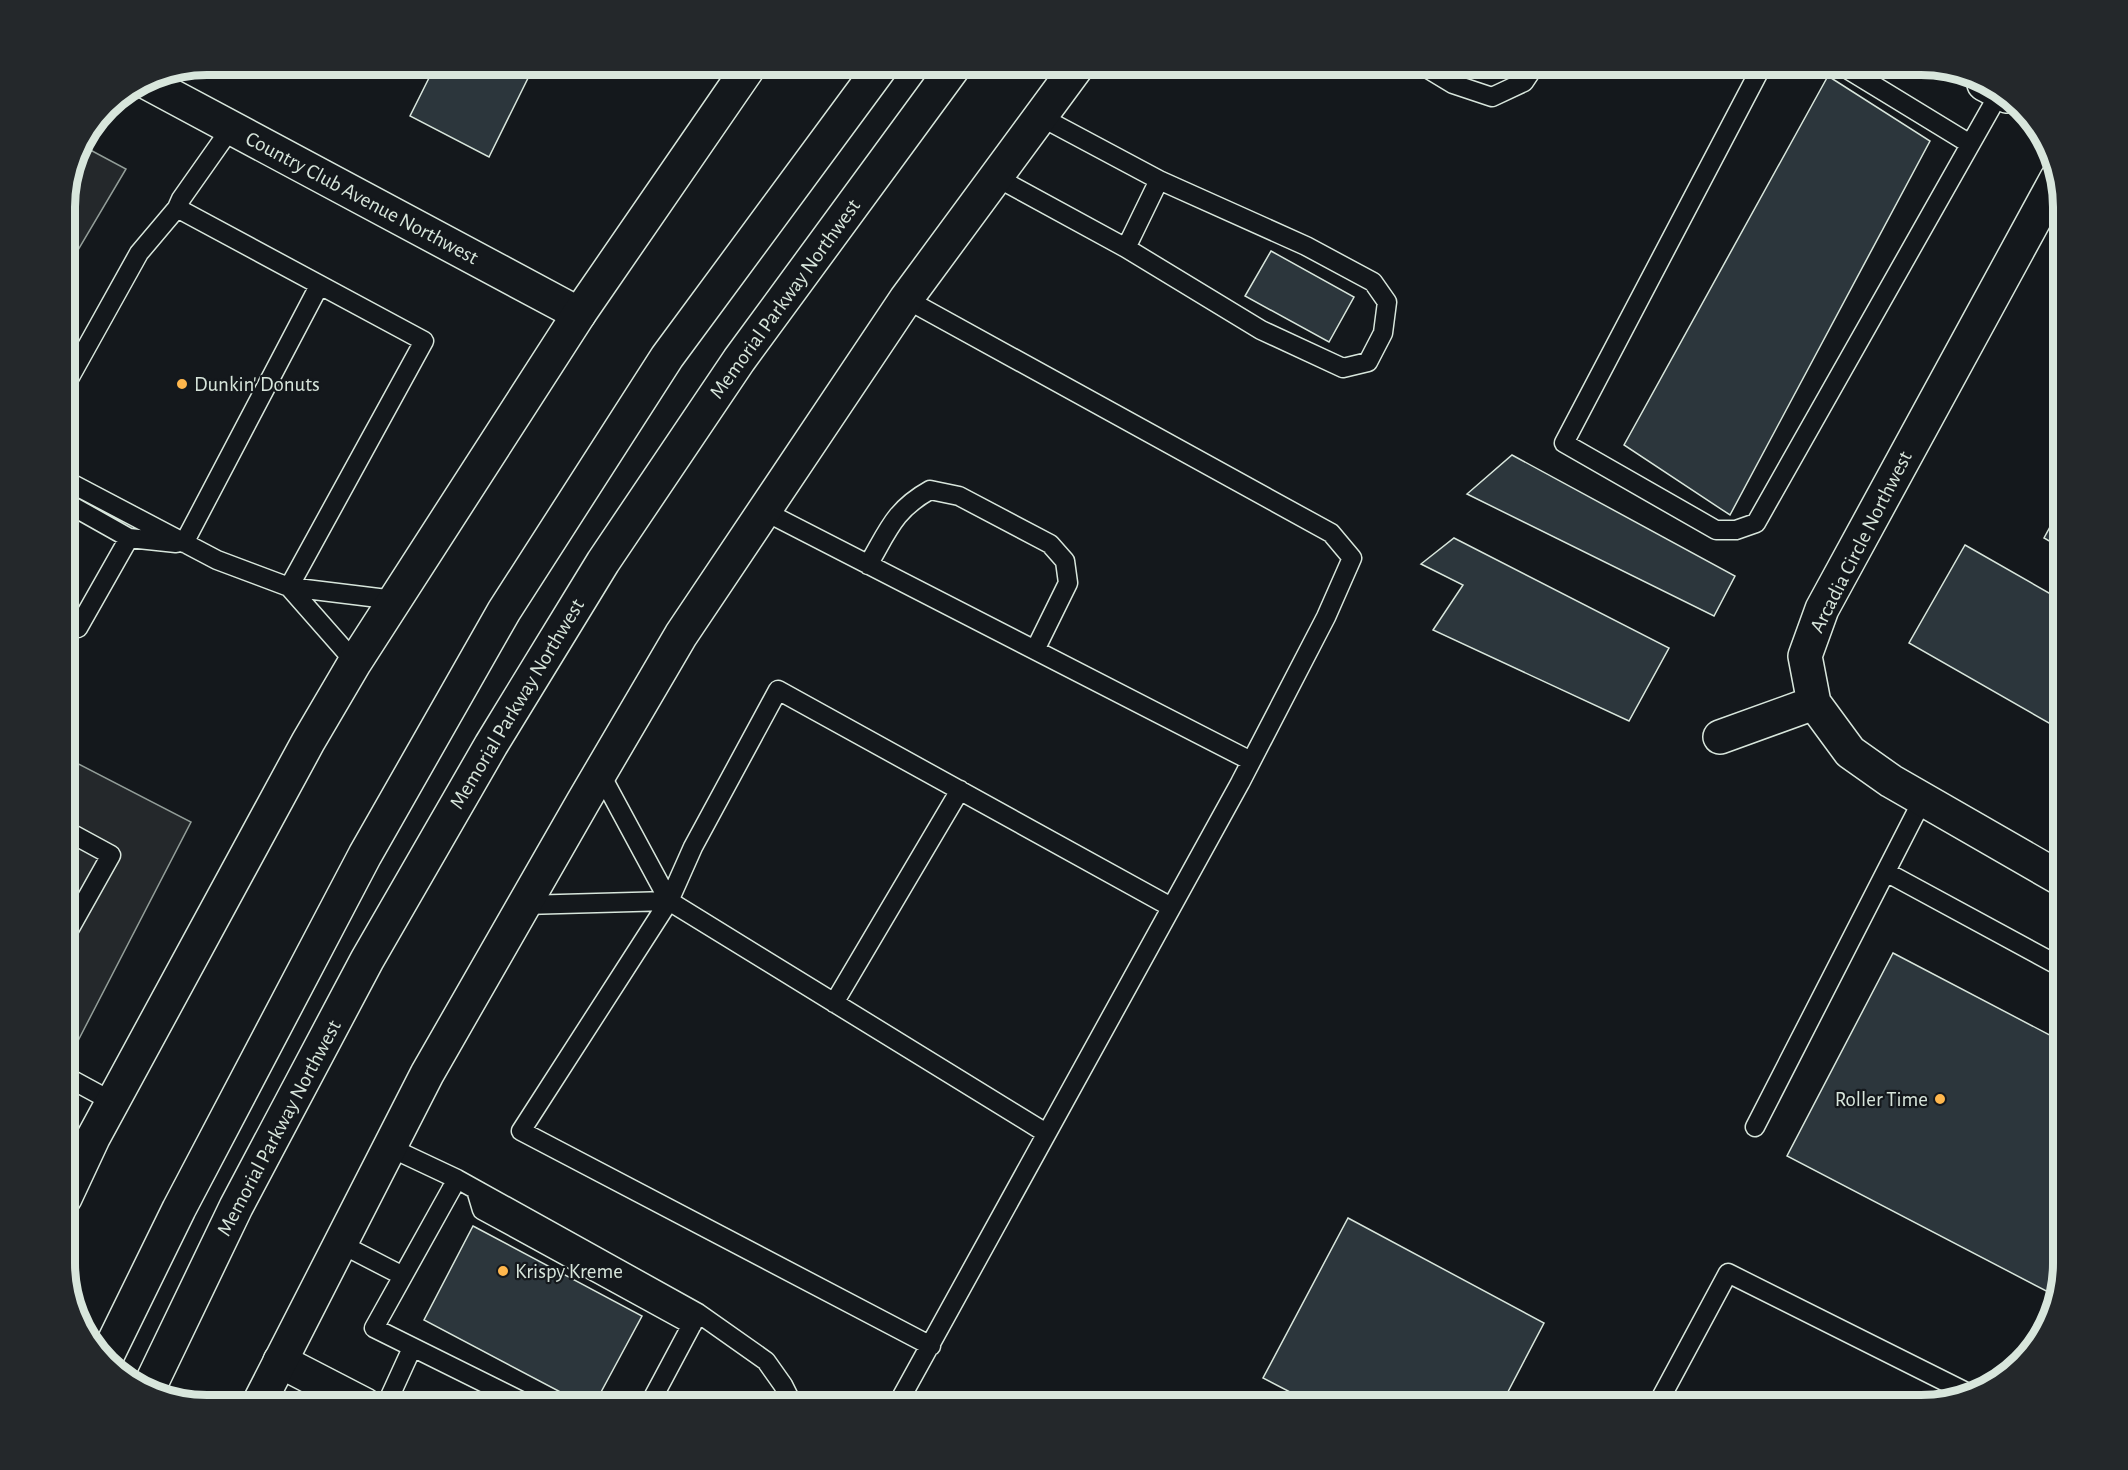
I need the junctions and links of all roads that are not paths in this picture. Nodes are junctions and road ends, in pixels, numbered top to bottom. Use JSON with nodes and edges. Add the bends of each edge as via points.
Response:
{"nodes":[{"id":1,"x":743,"y":75,"type":"edge"},
{"id":2,"x":875,"y":75,"type":"edge"},
{"id":3,"x":948,"y":75,"type":"edge"},
{"id":4,"x":1071,"y":75,"type":"edge"},
{"id":5,"x":1438,"y":75,"type":"edge"},
{"id":6,"x":1529,"y":75,"type":"edge"},
{"id":7,"x":1757,"y":75,"type":"edge"},
{"id":8,"x":1857,"y":75,"type":"edge"},
{"id":9,"x":154,"y":86,"type":"edge"},
{"id":10,"x":1994,"y":97,"type":"edge"},
{"id":11,"x":1041,"y":117,"type":"junction"},
{"id":12,"x":231,"y":128,"type":"junction"},
{"id":13,"x":1970,"y":144,"type":"junction"},
{"id":14,"x":996,"y":177,"type":"junction"},
{"id":15,"x":1160,"y":180,"type":"junction"},
{"id":16,"x":2052,"y":188,"type":"edge"},
{"id":17,"x":177,"y":208,"type":"junction"},
{"id":18,"x":1126,"y":248,"type":"junction"},
{"id":19,"x":319,"y":286,"type":"junction"},
{"id":20,"x":906,"y":299,"type":"junction"},
{"id":21,"x":579,"y":314,"type":"junction"},
{"id":22,"x":75,"y":368,"type":"edge"},
{"id":23,"x":75,"y":485,"type":"edge"},
{"id":24,"x":75,"y":508,"type":"edge"},
{"id":25,"x":764,"y":511,"type":"junction"},
{"id":26,"x":129,"y":538,"type":"junction"},
{"id":27,"x":184,"y":543,"type":"junction"},
{"id":28,"x":868,"y":565,"type":"junction"},
{"id":29,"x":289,"y":587,"type":"junction"},
{"id":30,"x":395,"y":600,"type":"junction"},
{"id":31,"x":75,"y":626,"type":"edge"},
{"id":32,"x":1035,"y":650,"type":"junction"},
{"id":33,"x":355,"y":662,"type":"junction"},
{"id":34,"x":1814,"y":703,"type":"junction"},
{"id":35,"x":1720,"y":737,"type":"dead end"},
{"id":36,"x":1251,"y":761,"type":"junction"},
{"id":37,"x":600,"y":773,"type":"junction"},
{"id":38,"x":960,"y":790,"type":"junction"},
{"id":39,"x":1923,"y":799,"type":"junction"},
{"id":40,"x":75,"y":835,"type":"edge"},
{"id":41,"x":1886,"y":872,"type":"junction"},
{"id":42,"x":2053,"y":874,"type":"edge"},
{"id":43,"x":669,"y":901,"type":"junction"},
{"id":44,"x":524,"y":905,"type":"junction"},
{"id":45,"x":1171,"y":907,"type":"junction"},
{"id":46,"x":75,"y":919,"type":"edge"},
{"id":47,"x":2053,"y":962,"type":"edge"},
{"id":48,"x":834,"y":1003,"type":"junction"},
{"id":49,"x":75,"y":1081,"type":"edge"},
{"id":50,"x":113,"y":1102,"type":"junction"},
{"id":51,"x":1755,"y":1127,"type":"dead end"},
{"id":52,"x":1046,"y":1133,"type":"junction"},
{"id":53,"x":389,"y":1147,"type":"junction"},
{"id":54,"x":75,"y":1178,"type":"edge"},
{"id":55,"x":457,"y":1179,"type":"junction"},
{"id":56,"x":341,"y":1244,"type":"junction"},
{"id":57,"x":403,"y":1276,"type":"junction"},
{"id":58,"x":695,"y":1319,"type":"junction"},
{"id":59,"x":931,"y":1346,"type":"junction"},
{"id":60,"x":412,"y":1348,"type":"junction"},
{"id":61,"x":109,"y":1351,"type":"edge"},
{"id":62,"x":280,"y":1361,"type":"junction"},
{"id":63,"x":152,"y":1382,"type":"edge"},
{"id":64,"x":1960,"y":1389,"type":"edge"},
{"id":65,"x":263,"y":1395,"type":"edge"},
{"id":66,"x":344,"y":1395,"type":"edge"},
{"id":67,"x":391,"y":1395,"type":"edge"},
{"id":68,"x":497,"y":1395,"type":"edge"},
{"id":69,"x":655,"y":1395,"type":"edge"},
{"id":70,"x":788,"y":1395,"type":"edge"},
{"id":71,"x":903,"y":1395,"type":"edge"},
{"id":72,"x":1663,"y":1395,"type":"edge"}],
"edges":[{"from":1,"to":21,"type":"main road"},
{"from":2,"to":61,"type":"main road","via":[[668,357],[504,611],[365,855],[179,1209]]},
{"from":3,"to":63,"type":"main road","name":"Memorial Parkway Northwest","via":[[739,360],[603,562],[491,745],[361,970],[236,1207]]},
{"from":4,"to":11,"type":"main road"},
{"from":5,"to":6,"type":"lane","via":[[1492,97],[1524,82]]},
{"from":7,"to":13,"type":"lane","via":[[1564,443],[1716,530],[1736,530],[1756,523]]},
{"from":8,"to":13,"type":"lane"},
{"from":9,"to":12,"type":"main road","name":"Country Club Avenue Northwest"},
{"from":10,"to":13,"type":"lane"},
{"from":11,"to":14,"type":"main road"},
{"from":11,"to":15,"type":"lane"},
{"from":12,"to":17,"type":"lane"},
{"from":12,"to":21,"type":"main road","name":"Country Club Avenue Northwest"},
{"from":14,"to":18,"type":"lane"},
{"from":14,"to":20,"type":"main road"},
{"from":15,"to":18,"type":"lane"},
{"from":15,"to":18,"type":"lane","via":[[1306,246],[1373,282],[1388,302],[1383,333],[1368,362],[1343,368],[1261,330]]},
{"from":16,"to":34,"type":"main road","name":"Arcadia Circle Northwest","via":[[1822,609],[1805,656]]},
{"from":17,"to":19,"type":"lane"},
{"from":17,"to":22,"type":"lane","via":[[139,253]]},
{"from":19,"to":27,"type":"lane"},
{"from":19,"to":29,"type":"lane","via":[[424,341]]},
{"from":20,"to":25,"type":"main road"},
{"from":20,"to":36,"type":"lane","via":[[1331,533],[1352,558],[1326,617]]},
{"from":21,"to":30,"type":"main road"},
{"from":23,"to":27,"type":"lane"},
{"from":24,"to":26,"type":"lane"},
{"from":25,"to":28,"type":"lane"},
{"from":25,"to":37,"type":"main road","via":[[681,635]]},
{"from":26,"to":27,"type":"lane"},
{"from":26,"to":31,"type":"lane","via":[[78,628]]},
{"from":27,"to":29,"type":"lane"},
{"from":28,"to":32,"type":"lane"},
{"from":28,"to":32,"type":"lane","via":[[898,513],[911,500],[930,490],[959,496],[1050,544],[1065,561],[1068,583]]},
{"from":29,"to":30,"type":"lane"},
{"from":29,"to":33,"type":"lane"},
{"from":30,"to":33,"type":"main road"},
{"from":32,"to":36,"type":"lane"},
{"from":33,"to":50,"type":"main road"},
{"from":34,"to":35,"type":"main road"},
{"from":34,"to":39,"type":"main road","name":"Arcadia Circle Northwest","via":[[1850,752]]},
{"from":36,"to":45,"type":"lane"},
{"from":37,"to":43,"type":"lane"},
{"from":37,"to":44,"type":"main road"},
{"from":38,"to":43,"type":"lane","via":[[778,690],[693,847]]},
{"from":38,"to":45,"type":"lane"},
{"from":38,"to":48,"type":"lane"},
{"from":39,"to":41,"type":"lane"},
{"from":39,"to":42,"type":"main road","name":"Arcadia Circle Northwest"},
{"from":40,"to":46,"type":"lane","via":[[111,855]]},
{"from":41,"to":47,"type":"lane"},
{"from":41,"to":51,"type":"lane"},
{"from":43,"to":44,"type":"lane"},
{"from":43,"to":48,"type":"lane"},
{"from":43,"to":59,"type":"lane","via":[[521,1131]]},
{"from":44,"to":53,"type":"main road"},
{"from":45,"to":52,"type":"lane"},
{"from":48,"to":52,"type":"lane"},
{"from":49,"to":50,"type":"lane"},
{"from":50,"to":54,"type":"main road"},
{"from":52,"to":59,"type":"lane"},
{"from":53,"to":55,"type":"lane"},
{"from":53,"to":56,"type":"main road"},
{"from":55,"to":57,"type":"lane"},
{"from":55,"to":58,"type":"lane"},
{"from":56,"to":57,"type":"lane"},
{"from":56,"to":62,"type":"main road"},
{"from":57,"to":60,"type":"lane","via":[[374,1328]]},
{"from":58,"to":69,"type":"lane"},
{"from":58,"to":70,"type":"lane","via":[[766,1361]]},
{"from":59,"to":71,"type":"lane"},
{"from":60,"to":67,"type":"lane"},
{"from":60,"to":68,"type":"lane"},
{"from":62,"to":65,"type":"main road"},
{"from":62,"to":66,"type":"main road"},
{"from":64,"to":72,"type":"lane","via":[[1728,1274]]}]}
